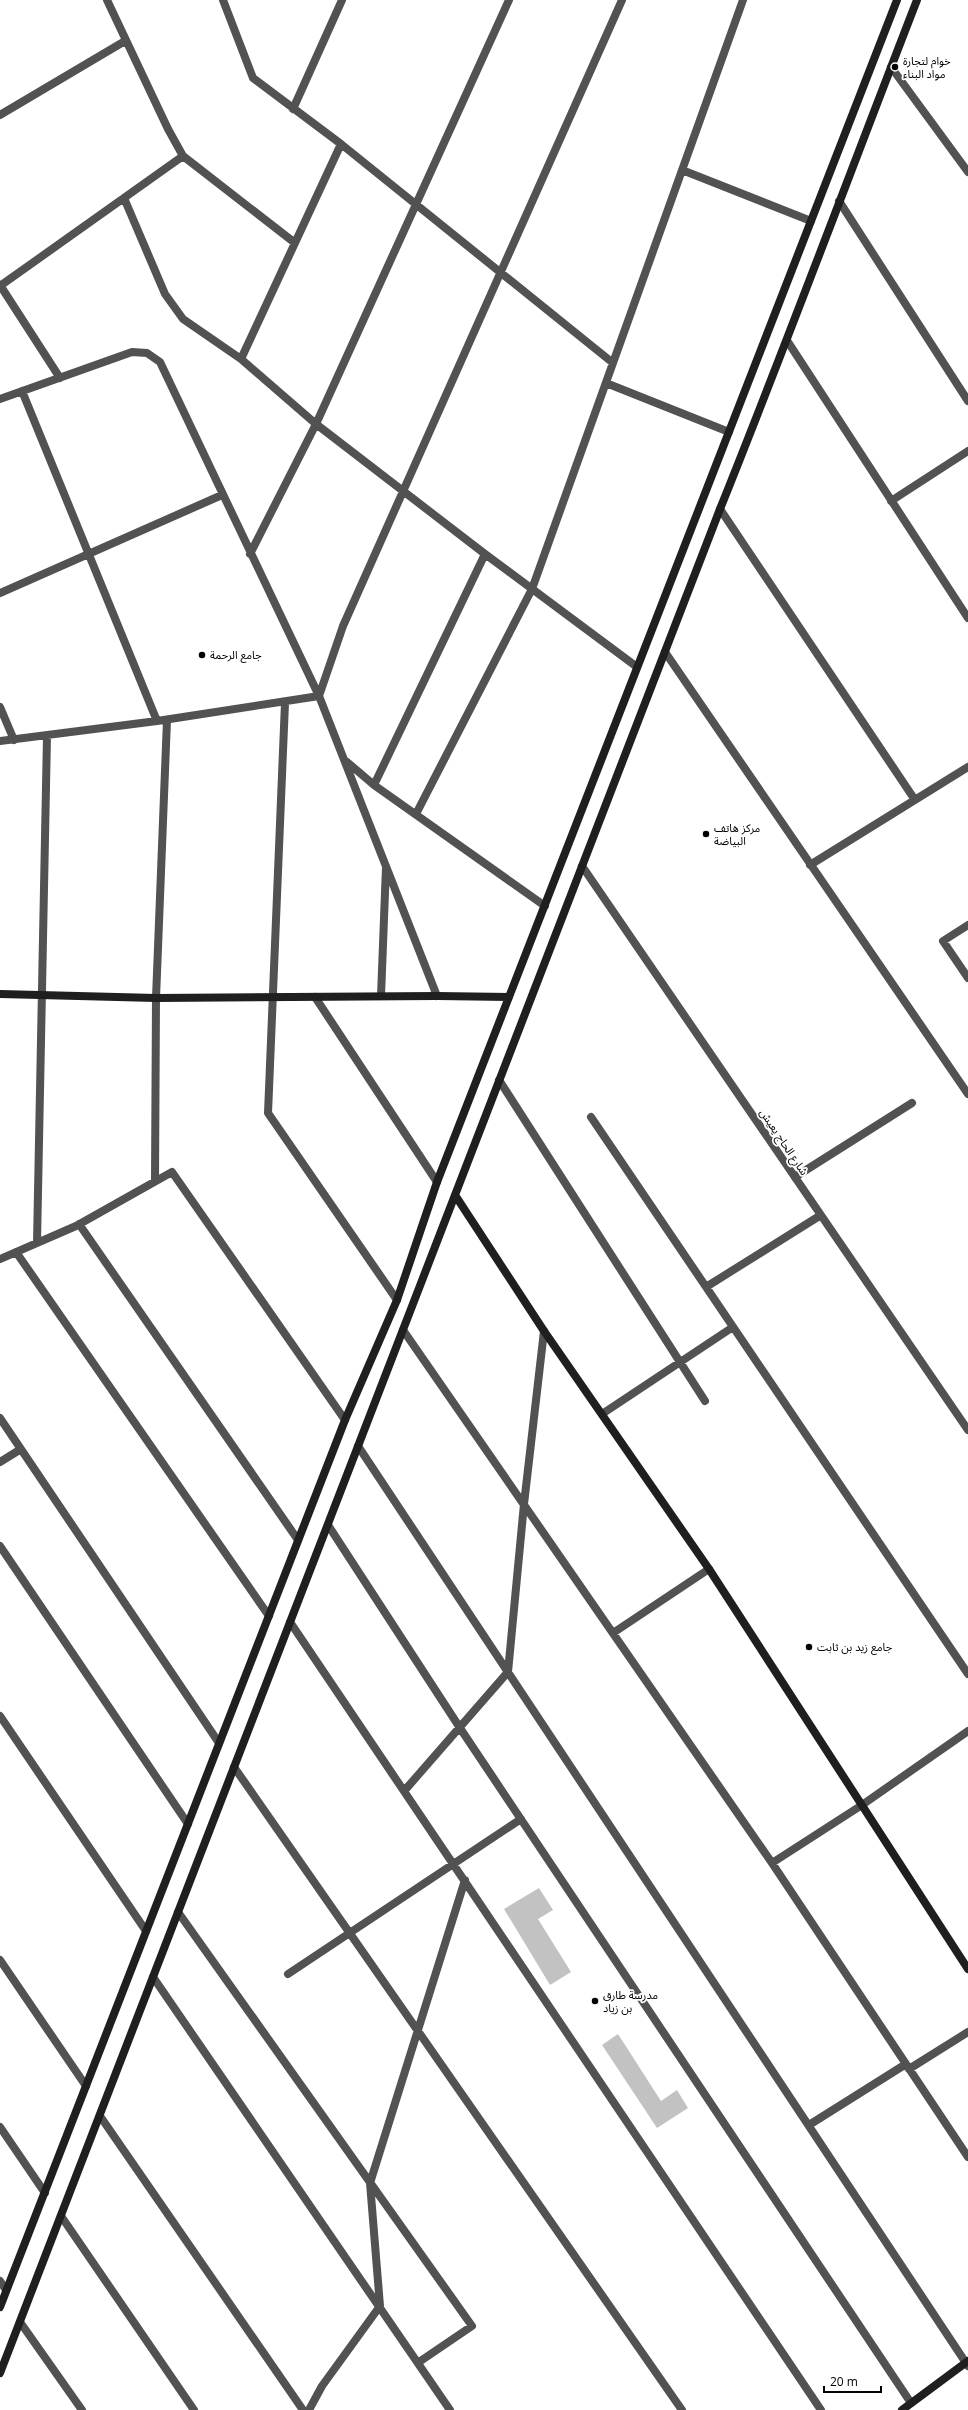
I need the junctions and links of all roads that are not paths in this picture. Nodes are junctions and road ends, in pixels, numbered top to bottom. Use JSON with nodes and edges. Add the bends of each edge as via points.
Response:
{"nodes":[{"id":1,"x":107,"y":0,"type":"edge"},
{"id":2,"x":223,"y":0,"type":"edge"},
{"id":3,"x":509,"y":0,"type":"edge"},
{"id":4,"x":622,"y":0,"type":"edge"},
{"id":5,"x":743,"y":0,"type":"edge"},
{"id":6,"x":897,"y":0,"type":"edge"},
{"id":7,"x":917,"y":0,"type":"edge"},
{"id":8,"x":340,"y":2,"type":"edge"},
{"id":9,"x":125,"y":41,"type":"junction"},
{"id":10,"x":891,"y":67,"type":"junction"},
{"id":11,"x":293,"y":109,"type":"junction"},
{"id":12,"x":0,"y":115,"type":"edge"},
{"id":13,"x":341,"y":144,"type":"junction"},
{"id":14,"x":183,"y":156,"type":"junction"},
{"id":15,"x":682,"y":170,"type":"junction"},
{"id":16,"x":968,"y":172,"type":"edge"},
{"id":17,"x":124,"y":198,"type":"junction"},
{"id":18,"x":839,"y":201,"type":"junction"},
{"id":19,"x":416,"y":206,"type":"junction"},
{"id":20,"x":811,"y":221,"type":"junction"},
{"id":21,"x":295,"y":243,"type":"junction"},
{"id":22,"x":500,"y":273,"type":"junction"},
{"id":23,"x":0,"y":285,"type":"edge"},
{"id":24,"x":788,"y":342,"type":"junction"},
{"id":25,"x":241,"y":359,"type":"junction"},
{"id":26,"x":613,"y":363,"type":"junction"},
{"id":27,"x":60,"y":378,"type":"junction"},
{"id":28,"x":606,"y":383,"type":"junction"},
{"id":29,"x":22,"y":391,"type":"junction"},
{"id":30,"x":0,"y":399,"type":"edge"},
{"id":31,"x":968,"y":401,"type":"edge"},
{"id":32,"x":316,"y":424,"type":"junction"},
{"id":33,"x":729,"y":432,"type":"junction"},
{"id":34,"x":968,"y":451,"type":"edge"},
{"id":35,"x":403,"y":489,"type":"junction"},
{"id":36,"x":222,"y":495,"type":"junction"},
{"id":37,"x":891,"y":501,"type":"junction"},
{"id":38,"x":720,"y":509,"type":"junction"},
{"id":39,"x":250,"y":554,"type":"junction"},
{"id":40,"x":485,"y":554,"type":"junction"},
{"id":41,"x":90,"y":555,"type":"junction"},
{"id":42,"x":532,"y":589,"type":"junction"},
{"id":43,"x":0,"y":593,"type":"edge"},
{"id":44,"x":968,"y":618,"type":"edge"},
{"id":45,"x":665,"y":652,"type":"junction"},
{"id":46,"x":638,"y":667,"type":"junction"},
{"id":47,"x":319,"y":696,"type":"junction"},
{"id":48,"x":284,"y":703,"type":"junction"},
{"id":49,"x":0,"y":708,"type":"edge"},
{"id":50,"x":167,"y":720,"type":"junction"},
{"id":51,"x":157,"y":721,"type":"junction"},
{"id":52,"x":47,"y":736,"type":"junction"},
{"id":53,"x":14,"y":740,"type":"junction"},
{"id":54,"x":0,"y":741,"type":"edge"},
{"id":55,"x":345,"y":761,"type":"junction"},
{"id":56,"x":968,"y":767,"type":"edge"},
{"id":57,"x":374,"y":785,"type":"junction"},
{"id":58,"x":915,"y":800,"type":"junction"},
{"id":59,"x":416,"y":814,"type":"junction"},
{"id":60,"x":386,"y":865,"type":"junction"},
{"id":61,"x":810,"y":865,"type":"junction"},
{"id":62,"x":582,"y":866,"type":"junction"},
{"id":63,"x":545,"y":906,"type":"junction"},
{"id":64,"x":968,"y":925,"type":"edge"},
{"id":65,"x":968,"y":978,"type":"edge"},
{"id":66,"x":0,"y":994,"type":"edge"},
{"id":67,"x":43,"y":994,"type":"junction"},
{"id":68,"x":381,"y":996,"type":"junction"},
{"id":69,"x":437,"y":996,"type":"junction"},
{"id":70,"x":274,"y":997,"type":"junction"},
{"id":71,"x":315,"y":997,"type":"junction"},
{"id":72,"x":509,"y":997,"type":"junction"},
{"id":73,"x":156,"y":998,"type":"junction"},
{"id":74,"x":499,"y":1080,"type":"junction"},
{"id":75,"x":968,"y":1094,"type":"edge"},
{"id":76,"x":912,"y":1103,"type":"dead end"},
{"id":77,"x":591,"y":1118,"type":"dead end"},
{"id":78,"x":795,"y":1177,"type":"junction"},
{"id":79,"x":155,"y":1181,"type":"junction"},
{"id":80,"x":438,"y":1182,"type":"junction"},
{"id":81,"x":455,"y":1195,"type":"junction"},
{"id":82,"x":821,"y":1215,"type":"junction"},
{"id":83,"x":79,"y":1224,"type":"junction"},
{"id":84,"x":37,"y":1243,"type":"junction"},
{"id":85,"x":16,"y":1252,"type":"junction"},
{"id":86,"x":0,"y":1259,"type":"edge"},
{"id":87,"x":706,"y":1288,"type":"junction"},
{"id":88,"x":397,"y":1300,"type":"junction"},
{"id":89,"x":733,"y":1327,"type":"junction"},
{"id":90,"x":403,"y":1330,"type":"junction"},
{"id":91,"x":544,"y":1331,"type":"junction"},
{"id":92,"x":681,"y":1363,"type":"junction"},
{"id":93,"x":705,"y":1401,"type":"dead end"},
{"id":94,"x":602,"y":1414,"type":"junction"},
{"id":95,"x":0,"y":1418,"type":"edge"},
{"id":96,"x":345,"y":1420,"type":"junction"},
{"id":97,"x":968,"y":1430,"type":"edge"},
{"id":98,"x":358,"y":1446,"type":"junction"},
{"id":99,"x":21,"y":1449,"type":"junction"},
{"id":100,"x":0,"y":1462,"type":"edge"},
{"id":101,"x":524,"y":1504,"type":"junction"},
{"id":102,"x":328,"y":1525,"type":"junction"},
{"id":103,"x":298,"y":1540,"type":"junction"},
{"id":104,"x":0,"y":1546,"type":"edge"},
{"id":105,"x":709,"y":1569,"type":"junction"},
{"id":106,"x":268,"y":1616,"type":"junction"},
{"id":107,"x":290,"y":1622,"type":"junction"},
{"id":108,"x":613,"y":1633,"type":"junction"},
{"id":109,"x":508,"y":1672,"type":"junction"},
{"id":110,"x":968,"y":1674,"type":"edge"},
{"id":111,"x":0,"y":1716,"type":"edge"},
{"id":112,"x":460,"y":1728,"type":"junction"},
{"id":113,"x":968,"y":1731,"type":"edge"},
{"id":114,"x":219,"y":1743,"type":"junction"},
{"id":115,"x":234,"y":1767,"type":"junction"},
{"id":116,"x":405,"y":1790,"type":"junction"},
{"id":117,"x":862,"y":1805,"type":"junction"},
{"id":118,"x":521,"y":1819,"type":"junction"},
{"id":119,"x":188,"y":1824,"type":"junction"},
{"id":120,"x":454,"y":1863,"type":"junction"},
{"id":121,"x":772,"y":1864,"type":"junction"},
{"id":122,"x":465,"y":1880,"type":"junction"},
{"id":123,"x":178,"y":1912,"type":"junction"},
{"id":124,"x":146,"y":1931,"type":"junction"},
{"id":125,"x":350,"y":1933,"type":"junction"},
{"id":126,"x":0,"y":1960,"type":"edge"},
{"id":127,"x":968,"y":1969,"type":"edge"},
{"id":128,"x":288,"y":1974,"type":"dead end"},
{"id":129,"x":153,"y":1977,"type":"junction"},
{"id":130,"x":417,"y":2030,"type":"junction"},
{"id":131,"x":968,"y":2032,"type":"edge"},
{"id":132,"x":907,"y":2066,"type":"junction"},
{"id":133,"x":86,"y":2086,"type":"junction"},
{"id":134,"x":100,"y":2116,"type":"junction"},
{"id":135,"x":809,"y":2125,"type":"junction"},
{"id":136,"x":0,"y":2127,"type":"edge"},
{"id":137,"x":968,"y":2157,"type":"edge"},
{"id":138,"x":370,"y":2183,"type":"junction"},
{"id":139,"x":45,"y":2193,"type":"junction"},
{"id":140,"x":61,"y":2216,"type":"junction"},
{"id":141,"x":0,"y":2281,"type":"edge"},
{"id":142,"x":6,"y":2290,"type":"junction"},
{"id":143,"x":380,"y":2306,"type":"junction"},
{"id":144,"x":0,"y":2307,"type":"edge"},
{"id":145,"x":20,"y":2322,"type":"junction"},
{"id":146,"x":419,"y":2362,"type":"junction"},
{"id":147,"x":967,"y":2363,"type":"edge"},
{"id":148,"x":0,"y":2373,"type":"edge"},
{"id":149,"x":912,"y":2403,"type":"junction"},
{"id":150,"x":82,"y":2410,"type":"edge"},
{"id":151,"x":194,"y":2410,"type":"edge"},
{"id":152,"x":303,"y":2410,"type":"edge"},
{"id":153,"x":309,"y":2410,"type":"edge"},
{"id":154,"x":450,"y":2410,"type":"edge"},
{"id":155,"x":682,"y":2410,"type":"edge"},
{"id":156,"x":821,"y":2410,"type":"edge"},
{"id":157,"x":902,"y":2410,"type":"edge"}],
"edges":[{"from":1,"to":9,"type":"street"},
{"from":2,"to":11,"type":"street","via":[[253,78]]},
{"from":3,"to":19,"type":"street"},
{"from":4,"to":22,"type":"street"},
{"from":5,"to":15,"type":"street"},
{"from":6,"to":20,"type":"main road"},
{"from":7,"to":10,"type":"main road"},
{"from":8,"to":11,"type":"street"},
{"from":9,"to":12,"type":"street"},
{"from":9,"to":14,"type":"street"},
{"from":10,"to":16,"type":"street"},
{"from":10,"to":18,"type":"main road"},
{"from":11,"to":13,"type":"street"},
{"from":13,"to":19,"type":"street"},
{"from":13,"to":21,"type":"street"},
{"from":14,"to":17,"type":"street"},
{"from":14,"to":21,"type":"street"},
{"from":15,"to":20,"type":"street"},
{"from":15,"to":26,"type":"street"},
{"from":17,"to":23,"type":"street"},
{"from":17,"to":25,"type":"street","via":[[173,307],[183,319]]},
{"from":18,"to":24,"type":"main road"},
{"from":18,"to":31,"type":"street"},
{"from":19,"to":22,"type":"street"},
{"from":19,"to":32,"type":"street"},
{"from":20,"to":33,"type":"main road"},
{"from":21,"to":25,"type":"street"},
{"from":22,"to":26,"type":"street"},
{"from":22,"to":35,"type":"street"},
{"from":23,"to":27,"type":"street"},
{"from":24,"to":37,"type":"street"},
{"from":24,"to":38,"type":"main road"},
{"from":25,"to":32,"type":"street"},
{"from":26,"to":28,"type":"street"},
{"from":27,"to":29,"type":"street"},
{"from":27,"to":36,"type":"street","via":[[132,352],[147,353],[160,362]]},
{"from":28,"to":33,"type":"street"},
{"from":28,"to":42,"type":"street"},
{"from":29,"to":30,"type":"street"},
{"from":29,"to":41,"type":"street"},
{"from":32,"to":35,"type":"street"},
{"from":32,"to":39,"type":"street"},
{"from":33,"to":46,"type":"main road"},
{"from":34,"to":37,"type":"street"},
{"from":35,"to":40,"type":"street"},
{"from":35,"to":47,"type":"street","via":[[343,626]]},
{"from":36,"to":39,"type":"street"},
{"from":36,"to":41,"type":"street"},
{"from":37,"to":44,"type":"street"},
{"from":38,"to":45,"type":"main road"},
{"from":38,"to":58,"type":"street"},
{"from":39,"to":47,"type":"street"},
{"from":40,"to":42,"type":"street"},
{"from":40,"to":57,"type":"street"},
{"from":41,"to":43,"type":"street"},
{"from":41,"to":51,"type":"street"},
{"from":42,"to":46,"type":"street"},
{"from":42,"to":59,"type":"street"},
{"from":45,"to":61,"type":"street"},
{"from":45,"to":62,"type":"main road"},
{"from":46,"to":63,"type":"main road"},
{"from":47,"to":48,"type":"street"},
{"from":47,"to":55,"type":"street"},
{"from":48,"to":50,"type":"street"},
{"from":48,"to":70,"type":"street"},
{"from":49,"to":53,"type":"street"},
{"from":50,"to":51,"type":"street"},
{"from":50,"to":73,"type":"street"},
{"from":51,"to":52,"type":"street"},
{"from":52,"to":53,"type":"street"},
{"from":52,"to":67,"type":"street"},
{"from":53,"to":54,"type":"street"},
{"from":55,"to":57,"type":"street"},
{"from":55,"to":60,"type":"street"},
{"from":56,"to":58,"type":"street"},
{"from":57,"to":59,"type":"street"},
{"from":58,"to":61,"type":"street"},
{"from":59,"to":63,"type":"street"},
{"from":60,"to":68,"type":"street"},
{"from":60,"to":69,"type":"street"},
{"from":61,"to":75,"type":"street"},
{"from":62,"to":74,"type":"main road"},
{"from":62,"to":78,"type":"street","name":"شارع الحاج يعيش"},
{"from":63,"to":72,"type":"main road"},
{"from":64,"to":65,"type":"street","via":[[943,941]]},
{"from":66,"to":67,"type":"main road"},
{"from":67,"to":73,"type":"main road"},
{"from":67,"to":84,"type":"street"},
{"from":68,"to":69,"type":"main road"},
{"from":68,"to":71,"type":"main road"},
{"from":69,"to":72,"type":"main road"},
{"from":70,"to":71,"type":"main road"},
{"from":70,"to":73,"type":"main road"},
{"from":70,"to":88,"type":"street","via":[[268,1113]]},
{"from":71,"to":80,"type":"street"},
{"from":72,"to":80,"type":"main road"},
{"from":73,"to":79,"type":"street"},
{"from":74,"to":81,"type":"main road"},
{"from":74,"to":92,"type":"street"},
{"from":76,"to":78,"type":"street"},
{"from":77,"to":87,"type":"street"},
{"from":78,"to":82,"type":"street","name":"شارع الحاج يعيش"},
{"from":79,"to":83,"type":"street"},
{"from":79,"to":96,"type":"street","via":[[172,1172]]},
{"from":80,"to":88,"type":"main road"},
{"from":81,"to":90,"type":"main road"},
{"from":81,"to":91,"type":"main road"},
{"from":82,"to":87,"type":"street"},
{"from":82,"to":97,"type":"street","name":"شارع الحاج يعيش"},
{"from":83,"to":84,"type":"street"},
{"from":83,"to":103,"type":"street"},
{"from":84,"to":85,"type":"street"},
{"from":85,"to":86,"type":"street"},
{"from":85,"to":106,"type":"street"},
{"from":87,"to":89,"type":"street"},
{"from":88,"to":96,"type":"main road"},
{"from":89,"to":92,"type":"street"},
{"from":89,"to":110,"type":"street"},
{"from":90,"to":98,"type":"main road"},
{"from":90,"to":101,"type":"street"},
{"from":91,"to":94,"type":"main road"},
{"from":91,"to":101,"type":"street"},
{"from":92,"to":93,"type":"street"},
{"from":92,"to":94,"type":"street"},
{"from":94,"to":105,"type":"main road"},
{"from":95,"to":99,"type":"street"},
{"from":96,"to":103,"type":"main road"},
{"from":98,"to":102,"type":"main road"},
{"from":98,"to":109,"type":"street"},
{"from":99,"to":100,"type":"street"},
{"from":99,"to":114,"type":"street"},
{"from":101,"to":108,"type":"street"},
{"from":101,"to":109,"type":"street"},
{"from":102,"to":107,"type":"main road"},
{"from":102,"to":112,"type":"street"},
{"from":103,"to":106,"type":"main road"},
{"from":104,"to":119,"type":"street"},
{"from":105,"to":108,"type":"street"},
{"from":105,"to":117,"type":"main road"},
{"from":106,"to":114,"type":"main road"},
{"from":107,"to":115,"type":"main road"},
{"from":107,"to":116,"type":"street"},
{"from":108,"to":121,"type":"street"},
{"from":109,"to":112,"type":"street"},
{"from":109,"to":135,"type":"street"},
{"from":111,"to":124,"type":"street"},
{"from":112,"to":116,"type":"street"},
{"from":112,"to":118,"type":"street"},
{"from":113,"to":117,"type":"street"},
{"from":114,"to":119,"type":"main road"},
{"from":115,"to":123,"type":"main road"},
{"from":115,"to":125,"type":"street"},
{"from":116,"to":120,"type":"street"},
{"from":117,"to":121,"type":"street"},
{"from":117,"to":127,"type":"main road"},
{"from":118,"to":120,"type":"street"},
{"from":118,"to":149,"type":"street"},
{"from":119,"to":124,"type":"main road"},
{"from":120,"to":122,"type":"street"},
{"from":120,"to":125,"type":"street"},
{"from":121,"to":132,"type":"street"},
{"from":122,"to":130,"type":"street"},
{"from":122,"to":156,"type":"street"},
{"from":123,"to":129,"type":"main road"},
{"from":123,"to":138,"type":"street"},
{"from":124,"to":133,"type":"main road"},
{"from":125,"to":128,"type":"street"},
{"from":125,"to":130,"type":"street"},
{"from":126,"to":133,"type":"street"},
{"from":129,"to":134,"type":"main road"},
{"from":129,"to":143,"type":"street"},
{"from":130,"to":138,"type":"street"},
{"from":130,"to":155,"type":"street"},
{"from":131,"to":132,"type":"street"},
{"from":132,"to":135,"type":"street"},
{"from":132,"to":137,"type":"street"},
{"from":133,"to":139,"type":"main road"},
{"from":134,"to":140,"type":"main road"},
{"from":134,"to":152,"type":"street"},
{"from":135,"to":147,"type":"street"},
{"from":136,"to":139,"type":"street"},
{"from":138,"to":143,"type":"street"},
{"from":138,"to":146,"type":"street","via":[[472,2326]]},
{"from":139,"to":142,"type":"main road"},
{"from":140,"to":145,"type":"main road"},
{"from":140,"to":151,"type":"street"},
{"from":141,"to":142,"type":"street"},
{"from":142,"to":144,"type":"main road"},
{"from":143,"to":146,"type":"street"},
{"from":143,"to":153,"type":"street","via":[[322,2386]]},
{"from":145,"to":148,"type":"main road"},
{"from":145,"to":150,"type":"street"},
{"from":146,"to":154,"type":"street"},
{"from":147,"to":149,"type":"main road"},
{"from":149,"to":157,"type":"main road"}]}
